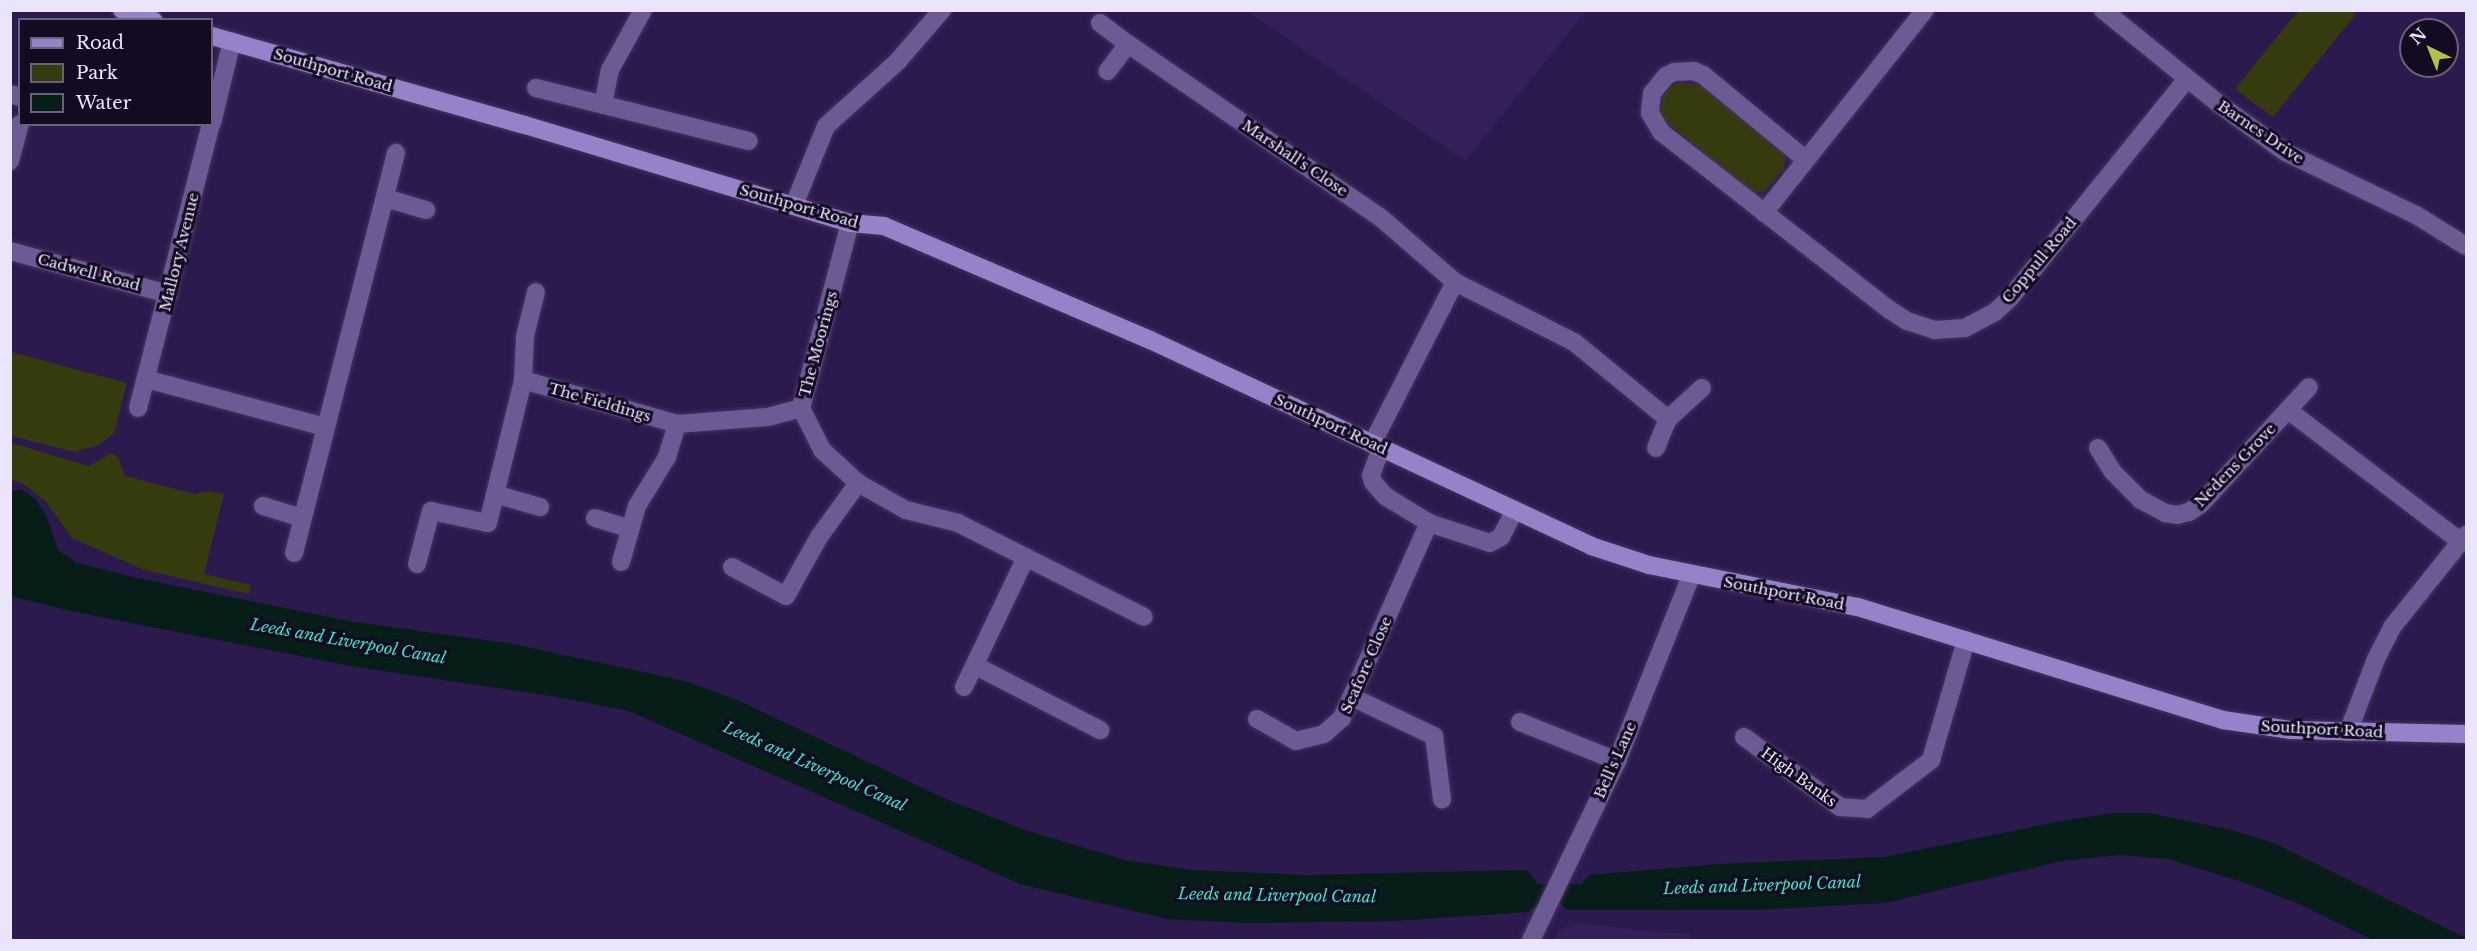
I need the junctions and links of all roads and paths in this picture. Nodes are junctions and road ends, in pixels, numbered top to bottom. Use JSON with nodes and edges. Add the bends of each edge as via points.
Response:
{"nodes":[{"id":1,"x":122,"y":10,"type":"edge"},
{"id":2,"x":643,"y":10,"type":"edge"},
{"id":3,"x":942,"y":10,"type":"edge"},
{"id":4,"x":1924,"y":10,"type":"edge"},
{"id":5,"x":2103,"y":10,"type":"edge"},
{"id":6,"x":147,"y":18,"type":"edge"},
{"id":7,"x":1100,"y":23,"type":"dead end"},
{"id":8,"x":213,"y":36,"type":"edge"},
{"id":9,"x":232,"y":41,"type":"junction"},
{"id":10,"x":1128,"y":44,"type":"junction"},
{"id":11,"x":1108,"y":71,"type":"dead end"},
{"id":12,"x":2187,"y":79,"type":"junction"},
{"id":13,"x":536,"y":88,"type":"dead end"},
{"id":14,"x":603,"y":105,"type":"junction"},
{"id":15,"x":213,"y":116,"type":"edge"},
{"id":16,"x":19,"y":126,"type":"edge"},
{"id":17,"x":210,"y":126,"type":"edge"},
{"id":18,"x":748,"y":141,"type":"dead end"},
{"id":19,"x":396,"y":153,"type":"dead end"},
{"id":20,"x":1805,"y":159,"type":"junction"},
{"id":21,"x":10,"y":161,"type":"edge"},
{"id":22,"x":385,"y":198,"type":"junction"},
{"id":23,"x":794,"y":205,"type":"junction"},
{"id":24,"x":426,"y":210,"type":"dead end"},
{"id":25,"x":1764,"y":213,"type":"junction"},
{"id":26,"x":850,"y":224,"type":"junction"},
{"id":27,"x":2466,"y":246,"type":"edge"},
{"id":28,"x":10,"y":251,"type":"edge"},
{"id":29,"x":1455,"y":282,"type":"junction"},
{"id":30,"x":536,"y":292,"type":"dead end"},
{"id":31,"x":168,"y":294,"type":"junction"},
{"id":32,"x":146,"y":379,"type":"junction"},
{"id":33,"x":523,"y":380,"type":"junction"},
{"id":34,"x":2309,"y":387,"type":"dead end"},
{"id":35,"x":1702,"y":388,"type":"dead end"},
{"id":36,"x":138,"y":408,"type":"dead end"},
{"id":37,"x":801,"y":408,"type":"junction"},
{"id":38,"x":2288,"y":410,"type":"junction"},
{"id":39,"x":1668,"y":419,"type":"junction"},
{"id":40,"x":677,"y":424,"type":"junction"},
{"id":41,"x":325,"y":427,"type":"junction"},
{"id":42,"x":1377,"y":446,"type":"junction"},
{"id":43,"x":1656,"y":448,"type":"dead end"},
{"id":44,"x":2098,"y":448,"type":"dead end"},
{"id":45,"x":858,"y":483,"type":"junction"},
{"id":46,"x":495,"y":494,"type":"junction"},
{"id":47,"x":263,"y":506,"type":"dead end"},
{"id":48,"x":540,"y":507,"type":"dead end"},
{"id":49,"x":1515,"y":510,"type":"junction"},
{"id":50,"x":302,"y":518,"type":"junction"},
{"id":51,"x":595,"y":518,"type":"dead end"},
{"id":52,"x":1430,"y":523,"type":"junction"},
{"id":53,"x":630,"y":529,"type":"junction"},
{"id":54,"x":2464,"y":539,"type":"edge"},
{"id":55,"x":294,"y":553,"type":"dead end"},
{"id":56,"x":1026,"y":557,"type":"junction"},
{"id":57,"x":621,"y":562,"type":"dead end"},
{"id":58,"x":417,"y":564,"type":"dead end"},
{"id":59,"x":732,"y":567,"type":"dead end"},
{"id":60,"x":1691,"y":576,"type":"junction"},
{"id":61,"x":1144,"y":617,"type":"dead end"},
{"id":62,"x":1966,"y":640,"type":"junction"},
{"id":63,"x":976,"y":666,"type":"junction"},
{"id":64,"x":964,"y":687,"type":"dead end"},
{"id":65,"x":1352,"y":697,"type":"junction"},
{"id":66,"x":1257,"y":719,"type":"dead end"},
{"id":67,"x":1520,"y":722,"type":"dead end"},
{"id":68,"x":1100,"y":730,"type":"dead end"},
{"id":69,"x":2348,"y":732,"type":"junction"},
{"id":70,"x":2466,"y":734,"type":"edge"},
{"id":71,"x":1744,"y":737,"type":"dead end"},
{"id":72,"x":1617,"y":761,"type":"junction"},
{"id":73,"x":1442,"y":799,"type":"dead end"},
{"id":74,"x":1531,"y":940,"type":"edge"}],
"edges":[{"from":1,"to":6,"type":"main road"},
{"from":2,"to":14,"type":"street","via":[[610,70]]},
{"from":3,"to":23,"type":"street","via":[[897,62],[826,126]]},
{"from":4,"to":20,"type":"street"},
{"from":5,"to":12,"type":"street","name":"Barnes Drive"},
{"from":7,"to":10,"type":"street","name":"Marshall's Close"},
{"from":8,"to":9,"type":"main road","name":"Southport Road"},
{"from":9,"to":15,"type":"street","name":"Mallory Avenue"},
{"from":9,"to":23,"type":"main road","name":"Southport Road"},
{"from":10,"to":11,"type":"street"},
{"from":10,"to":29,"type":"street","name":"Marshall's Close","via":[[1380,216]]},
{"from":12,"to":25,"type":"street","name":"Coppull Road","via":[[2011,297],[1995,312],[1965,328],[1935,330],[1907,321]]},
{"from":12,"to":27,"type":"street","name":"Barnes Drive","via":[[2285,152],[2416,215]]},
{"from":13,"to":14,"type":"street"},
{"from":14,"to":18,"type":"street"},
{"from":16,"to":21,"type":"street"},
{"from":17,"to":31,"type":"street","name":"Mallory Avenue"},
{"from":19,"to":22,"type":"street"},
{"from":20,"to":25,"type":"street"},
{"from":20,"to":25,"type":"street","name":"Coppull Road","via":[[1703,75],[1694,71],[1674,72],[1657,84],[1649,103],[1654,123],[1661,132]]},
{"from":22,"to":24,"type":"street"},
{"from":22,"to":41,"type":"street"},
{"from":23,"to":26,"type":"main road","name":"Southport Road"},
{"from":26,"to":37,"type":"street","name":"The Moorings"},
{"from":26,"to":42,"type":"main road","name":"Southport Road","via":[[884,226],[1150,340]]},
{"from":28,"to":31,"type":"street","name":"Cadwell Road"},
{"from":29,"to":39,"type":"street","name":"Marshall's Close","via":[[1574,342]]},
{"from":29,"to":42,"type":"street"},
{"from":30,"to":33,"type":"street","via":[[525,336]]},
{"from":31,"to":32,"type":"street","name":"Mallory Avenue"},
{"from":32,"to":36,"type":"street","name":"Mallory Avenue"},
{"from":32,"to":41,"type":"street"},
{"from":33,"to":40,"type":"street","name":"The Fieldings"},
{"from":33,"to":46,"type":"street"},
{"from":34,"to":38,"type":"street","name":"Nedens Grove"},
{"from":35,"to":39,"type":"street"},
{"from":37,"to":40,"type":"street","name":"The Fieldings","via":[[768,417]]},
{"from":37,"to":45,"type":"street","name":"The Moorings","via":[[822,450]]},
{"from":38,"to":44,"type":"street","name":"Nedens Grove","via":[[2201,504],[2177,515],[2141,500],[2113,472]]},
{"from":38,"to":54,"type":"street","name":"Nedens Grove"},
{"from":39,"to":43,"type":"street"},
{"from":40,"to":53,"type":"street","via":[[667,458],[637,506]]},
{"from":41,"to":50,"type":"street"},
{"from":42,"to":49,"type":"main road","name":"Southport Road"},
{"from":42,"to":52,"type":"street","via":[[1373,482],[1385,496]]},
{"from":45,"to":56,"type":"street","name":"The Moorings","via":[[906,510],[958,523]]},
{"from":45,"to":59,"type":"street","via":[[819,537],[786,596]]},
{"from":46,"to":48,"type":"street"},
{"from":46,"to":58,"type":"street","via":[[488,524],[431,511]]},
{"from":47,"to":50,"type":"street"},
{"from":49,"to":52,"type":"street","via":[[1501,537],[1490,543]]},
{"from":49,"to":60,"type":"main road","name":"Southport Road","via":[[1592,546]]},
{"from":50,"to":55,"type":"street"},
{"from":51,"to":53,"type":"street"},
{"from":52,"to":65,"type":"street","name":"Seafore Close"},
{"from":53,"to":57,"type":"street"},
{"from":54,"to":69,"type":"street","via":[[2393,626]]},
{"from":56,"to":61,"type":"street","name":"The Moorings"},
{"from":56,"to":63,"type":"street"},
{"from":60,"to":62,"type":"main road","name":"Southport Road","via":[[1858,608]]},
{"from":60,"to":72,"type":"street","name":"Bell's Lane"},
{"from":62,"to":69,"type":"main road","name":"Southport Road","via":[[2223,720],[2291,730]]},
{"from":62,"to":71,"type":"street","name":"High Banks","via":[[1931,760],[1867,809],[1840,807]]},
{"from":63,"to":64,"type":"street"},
{"from":63,"to":68,"type":"street"},
{"from":65,"to":66,"type":"street","name":"Seafore Close","via":[[1342,718],[1324,734],[1296,741]]},
{"from":65,"to":73,"type":"street","via":[[1434,736]]},
{"from":67,"to":72,"type":"street"},
{"from":69,"to":70,"type":"main road","name":"Southport Road"},
{"from":72,"to":74,"type":"street","name":"Bell's Lane"}]}
